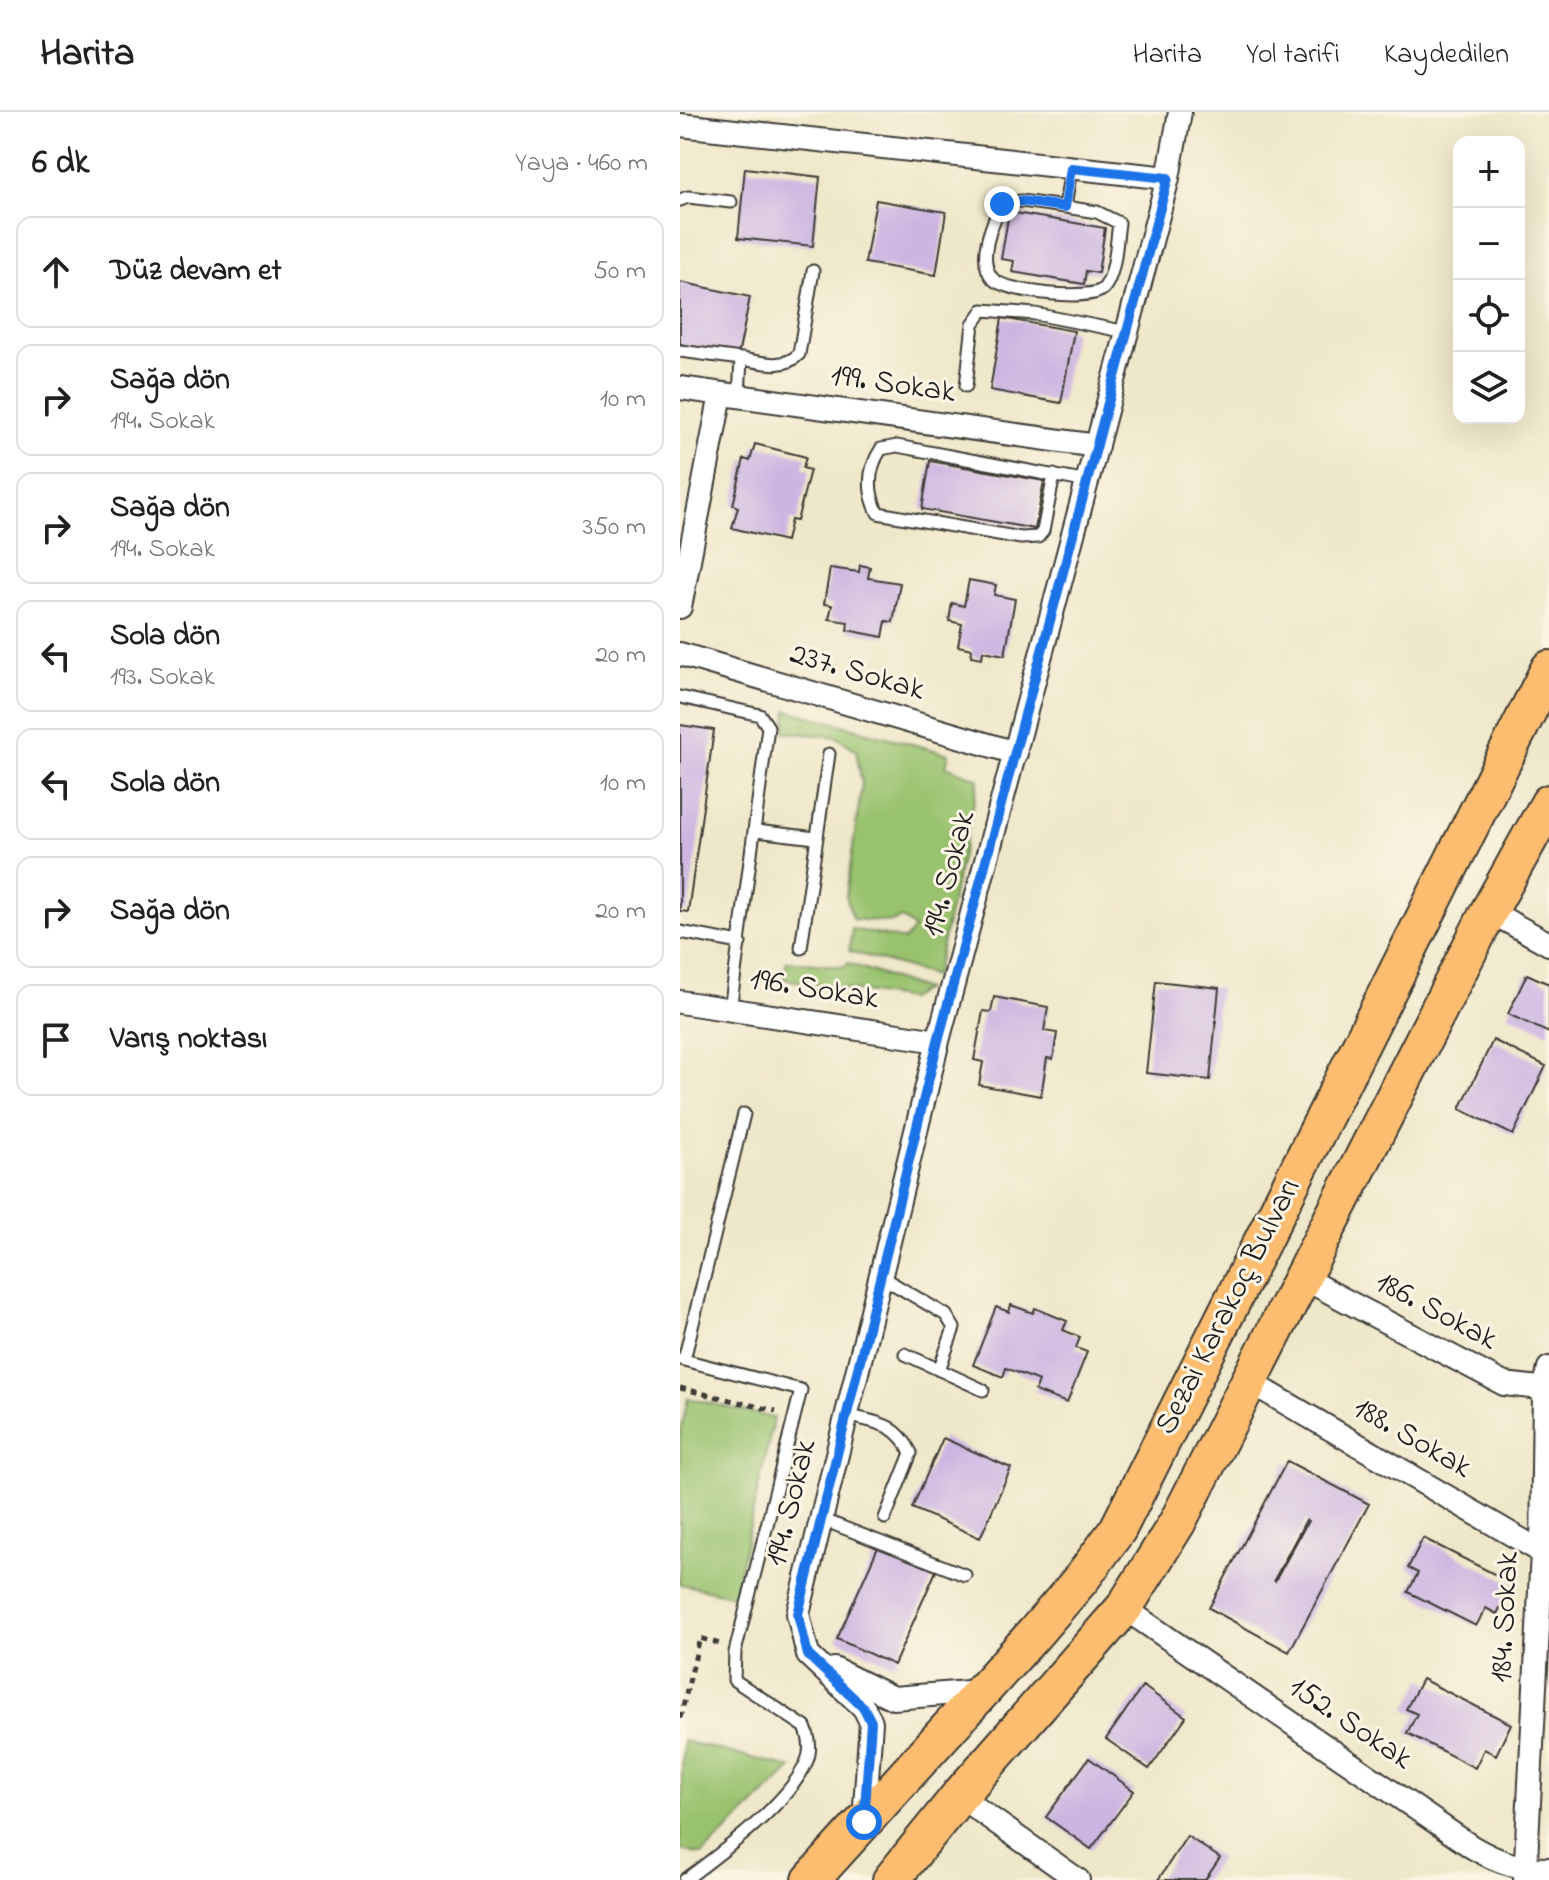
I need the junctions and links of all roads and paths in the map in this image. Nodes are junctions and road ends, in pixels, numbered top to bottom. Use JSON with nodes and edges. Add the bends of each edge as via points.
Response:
{"nodes":[{"id":1,"x":1180,"y":112,"type":"edge"},
{"id":2,"x":680,"y":125,"type":"edge"},
{"id":3,"x":1071,"y":168,"type":"junction"},
{"id":4,"x":1168,"y":178,"type":"junction"},
{"id":5,"x":680,"y":200,"type":"edge"},
{"id":6,"x":731,"y":202,"type":"dead end"},
{"id":7,"x":1065,"y":207,"type":"junction"},
{"id":8,"x":813,"y":271,"type":"dead end"},
{"id":9,"x":1127,"y":332,"type":"junction"},
{"id":10,"x":680,"y":351,"type":"edge"},
{"id":11,"x":741,"y":359,"type":"junction"},
{"id":12,"x":966,"y":386,"type":"dead end"},
{"id":13,"x":680,"y":388,"type":"edge"},
{"id":14,"x":730,"y":395,"type":"junction"},
{"id":15,"x":1097,"y":446,"type":"junction"},
{"id":16,"x":1054,"y":475,"type":"junction"},
{"id":17,"x":1088,"y":482,"type":"junction"},
{"id":18,"x":680,"y":607,"type":"edge"},
{"id":19,"x":680,"y":654,"type":"edge"},
{"id":20,"x":1549,"y":669,"type":"edge"},
{"id":21,"x":680,"y":697,"type":"edge"},
{"id":22,"x":1016,"y":753,"type":"junction"},
{"id":23,"x":829,"y":754,"type":"dead end"},
{"id":24,"x":1549,"y":803,"type":"edge"},
{"id":25,"x":756,"y":831,"type":"junction"},
{"id":26,"x":816,"y":838,"type":"junction"},
{"id":27,"x":1489,"y":911,"type":"junction"},
{"id":28,"x":680,"y":932,"type":"edge"},
{"id":29,"x":740,"y":943,"type":"junction"},
{"id":30,"x":1549,"y":944,"type":"edge"},
{"id":31,"x":801,"y":948,"type":"dead end"},
{"id":32,"x":680,"y":1002,"type":"edge"},
{"id":33,"x":730,"y":1010,"type":"junction"},
{"id":34,"x":938,"y":1041,"type":"junction"},
{"id":35,"x":744,"y":1114,"type":"dead end"},
{"id":36,"x":880,"y":1276,"type":"junction"},
{"id":37,"x":1303,"y":1278,"type":"junction"},
{"id":38,"x":905,"y":1354,"type":"dead end"},
{"id":39,"x":682,"y":1359,"type":"edge"},
{"id":40,"x":939,"y":1370,"type":"junction"},
{"id":41,"x":1250,"y":1382,"type":"junction"},
{"id":42,"x":1547,"y":1382,"type":"edge"},
{"id":43,"x":680,"y":1388,"type":"edge"},
{"id":44,"x":983,"y":1390,"type":"dead end"},
{"id":45,"x":781,"y":1412,"type":"dead end"},
{"id":46,"x":846,"y":1415,"type":"junction"},
{"id":47,"x":885,"y":1518,"type":"dead end"},
{"id":48,"x":821,"y":1519,"type":"junction"},
{"id":49,"x":1542,"y":1552,"type":"junction"},
{"id":50,"x":965,"y":1575,"type":"dead end"},
{"id":51,"x":1124,"y":1608,"type":"junction"},
{"id":52,"x":725,"y":1645,"type":"dead end"},
{"id":53,"x":808,"y":1655,"type":"junction"},
{"id":54,"x":981,"y":1691,"type":"junction"},
{"id":55,"x":680,"y":1718,"type":"edge"},
{"id":56,"x":959,"y":1796,"type":"junction"},
{"id":57,"x":864,"y":1822,"type":"junction"},
{"id":58,"x":1549,"y":1869,"type":"edge"},
{"id":59,"x":1524,"y":1875,"type":"edge"},
{"id":60,"x":685,"y":1880,"type":"edge"},
{"id":61,"x":811,"y":1880,"type":"edge"},
{"id":62,"x":891,"y":1880,"type":"edge"},
{"id":63,"x":1078,"y":1880,"type":"edge"}],
"edges":[{"from":1,"to":4,"type":"street","name":"194. Sokak"},
{"from":2,"to":3,"type":"street"},
{"from":3,"to":4,"type":"street"},
{"from":3,"to":7,"type":"lane"},
{"from":4,"to":9,"type":"street","name":"194. Sokak"},
{"from":5,"to":6,"type":"lane"},
{"from":7,"to":7,"type":"lane","via":[[1002,204],[991,224],[985,264],[992,278],[1002,286],[1091,297],[1102,291],[1119,223],[1097,212]]},
{"from":8,"to":11,"type":"lane","via":[[799,354],[791,362],[773,364]]},
{"from":9,"to":12,"type":"lane","via":[[983,310],[973,324]]},
{"from":9,"to":15,"type":"street","name":"194. Sokak"},
{"from":10,"to":11,"type":"lane"},
{"from":11,"to":14,"type":"lane"},
{"from":13,"to":14,"type":"street","name":"199. Sokak"},
{"from":14,"to":15,"type":"street","name":"199. Sokak"},
{"from":14,"to":18,"type":"street"},
{"from":15,"to":17,"type":"street","name":"194. Sokak"},
{"from":16,"to":16,"type":"lane","via":[[897,446],[881,449],[872,463],[870,496],[878,513],[898,519],[1038,537]]},
{"from":16,"to":17,"type":"lane"},
{"from":17,"to":22,"type":"street","name":"194. Sokak"},
{"from":19,"to":22,"type":"street","name":"237. Sokak"},
{"from":20,"to":54,"type":"main road","name":"Sezai Karakoç Bulvarı","via":[[1118,1529],[1082,1578]]},
{"from":21,"to":25,"type":"lane","via":[[760,715],[768,727]]},
{"from":22,"to":34,"type":"street","name":"194. Sokak"},
{"from":23,"to":26,"type":"lane"},
{"from":24,"to":27,"type":"main road"},
{"from":25,"to":26,"type":"lane"},
{"from":25,"to":29,"type":"lane"},
{"from":26,"to":31,"type":"lane"},
{"from":27,"to":30,"type":"street"},
{"from":27,"to":37,"type":"main road"},
{"from":28,"to":29,"type":"lane"},
{"from":29,"to":33,"type":"lane"},
{"from":32,"to":33,"type":"street","name":"196. Sokak"},
{"from":33,"to":34,"type":"street","name":"196. Sokak"},
{"from":34,"to":36,"type":"street","name":"194. Sokak"},
{"from":35,"to":39,"type":"lane"},
{"from":36,"to":40,"type":"lane","via":[[946,1315],[954,1328]]},
{"from":36,"to":46,"type":"street","name":"194. Sokak"},
{"from":37,"to":41,"type":"main road"},
{"from":37,"to":42,"type":"street","name":"186. Sokak","via":[[1504,1384]]},
{"from":38,"to":40,"type":"lane"},
{"from":39,"to":60,"type":"lane","via":[[801,1390],[735,1652],[734,1680],[805,1727],[810,1740],[806,1765],[785,1791],[741,1837]]},
{"from":40,"to":44,"type":"lane"},
{"from":41,"to":49,"type":"street","name":"188. Sokak"},
{"from":41,"to":51,"type":"main road","via":[[1177,1523]]},
{"from":42,"to":49,"type":"street","name":"184. Sokak"},
{"from":43,"to":45,"type":"path"},
{"from":46,"to":47,"type":"lane","via":[[887,1425],[902,1435],[911,1453]]},
{"from":46,"to":48,"type":"street","name":"194. Sokak"},
{"from":48,"to":50,"type":"lane"},
{"from":48,"to":53,"type":"street","name":"194. Sokak","via":[[798,1614]]},
{"from":49,"to":59,"type":"street","name":"184. Sokak"},
{"from":51,"to":56,"type":"main road"},
{"from":51,"to":59,"type":"street","name":"152. Sokak","via":[[1472,1847]]},
{"from":52,"to":55,"type":"path","via":[[700,1638]]},
{"from":53,"to":54,"type":"street","via":[[893,1698]]},
{"from":53,"to":57,"type":"street","via":[[864,1708],[871,1722]]},
{"from":54,"to":57,"type":"main road","name":"Sezai Karakoç Bulvarı"},
{"from":56,"to":62,"type":"main road"},
{"from":56,"to":63,"type":"street"},
{"from":57,"to":61,"type":"main road","name":"Sezai Karakoç Bulvarı"},
{"from":58,"to":59,"type":"street","name":"152. Sokak"}]}
